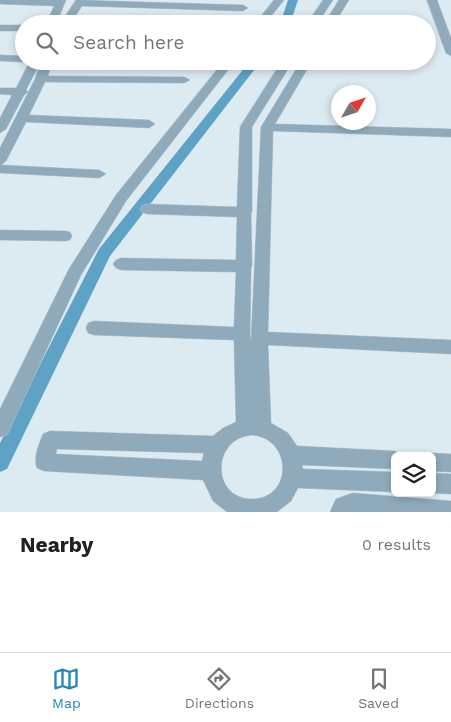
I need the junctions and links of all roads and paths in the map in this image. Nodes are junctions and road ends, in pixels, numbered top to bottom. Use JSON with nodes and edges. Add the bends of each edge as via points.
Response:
{"nodes":[{"id":1,"x":279,"y":0,"type":"edge"},
{"id":2,"x":328,"y":0,"type":"edge"},
{"id":3,"x":344,"y":0,"type":"edge"},
{"id":4,"x":432,"y":0,"type":"edge"},
{"id":5,"x":0,"y":1,"type":"edge"},
{"id":6,"x":60,"y":1,"type":"edge"},
{"id":7,"x":81,"y":1,"type":"edge"},
{"id":8,"x":243,"y":8,"type":"dead end"},
{"id":9,"x":55,"y":15,"type":"edge"},
{"id":10,"x":71,"y":15,"type":"edge"},
{"id":11,"x":267,"y":15,"type":"edge"},
{"id":12,"x":318,"y":15,"type":"edge"},
{"id":13,"x":335,"y":15,"type":"edge"},
{"id":14,"x":0,"y":28,"type":"edge"},
{"id":15,"x":15,"y":28,"type":"edge"},
{"id":16,"x":451,"y":53,"type":"edge"},
{"id":17,"x":0,"y":58,"type":"edge"},
{"id":18,"x":15,"y":59,"type":"edge"},
{"id":19,"x":32,"y":70,"type":"edge"},
{"id":20,"x":44,"y":70,"type":"edge"},
{"id":21,"x":223,"y":70,"type":"edge"},
{"id":22,"x":282,"y":70,"type":"edge"},
{"id":23,"x":302,"y":70,"type":"edge"},
{"id":24,"x":41,"y":79,"type":"junction"},
{"id":25,"x":184,"y":80,"type":"dead end"},
{"id":26,"x":0,"y":91,"type":"edge"},
{"id":27,"x":22,"y":92,"type":"junction"},
{"id":28,"x":20,"y":118,"type":"junction"},
{"id":29,"x":148,"y":124,"type":"dead end"},
{"id":30,"x":267,"y":127,"type":"junction"},
{"id":31,"x":0,"y":129,"type":"edge"},
{"id":32,"x":451,"y":133,"type":"edge"},
{"id":33,"x":0,"y":161,"type":"edge"},
{"id":34,"x":0,"y":169,"type":"edge"},
{"id":35,"x":99,"y":174,"type":"dead end"},
{"id":36,"x":147,"y":209,"type":"dead end"},
{"id":37,"x":245,"y":212,"type":"junction"},
{"id":38,"x":0,"y":235,"type":"edge"},
{"id":39,"x":65,"y":236,"type":"dead end"},
{"id":40,"x":121,"y":264,"type":"dead end"},
{"id":41,"x":244,"y":266,"type":"junction"},
{"id":42,"x":94,"y":328,"type":"dead end"},
{"id":43,"x":242,"y":334,"type":"junction"},
{"id":44,"x":259,"y":338,"type":"junction"},
{"id":45,"x":451,"y":347,"type":"edge"},
{"id":46,"x":0,"y":429,"type":"edge"},
{"id":47,"x":254,"y":429,"type":"junction"},
{"id":48,"x":216,"y":445,"type":"junction"},
{"id":49,"x":291,"y":455,"type":"junction"},
{"id":50,"x":391,"y":460,"type":"edge"},
{"id":51,"x":436,"y":462,"type":"edge"},
{"id":52,"x":451,"y":463,"type":"edge"},
{"id":53,"x":210,"y":471,"type":"junction"},
{"id":54,"x":293,"y":478,"type":"junction"},
{"id":55,"x":391,"y":482,"type":"edge"},
{"id":56,"x":436,"y":484,"type":"edge"},
{"id":57,"x":451,"y":484,"type":"edge"},
{"id":58,"x":241,"y":509,"type":"edge"},
{"id":59,"x":264,"y":509,"type":"edge"},
{"id":60,"x":451,"y":511,"type":"edge"},
{"id":61,"x":340,"y":512,"type":"edge"}],
"edges":[{"from":1,"to":11,"type":"street"},
{"from":2,"to":12,"type":"street"},
{"from":3,"to":13,"type":"street"},
{"from":4,"to":16,"type":"street"},
{"from":5,"to":6,"type":"street"},
{"from":6,"to":9,"type":"street"},
{"from":7,"to":8,"type":"street"},
{"from":7,"to":10,"type":"street"},
{"from":14,"to":15,"type":"street"},
{"from":17,"to":18,"type":"street"},
{"from":19,"to":27,"type":"street"},
{"from":20,"to":24,"type":"street"},
{"from":21,"to":46,"type":"street","via":[[115,206],[74,273]]},
{"from":22,"to":37,"type":"street","via":[[246,127]]},
{"from":23,"to":30,"type":"street"},
{"from":24,"to":25,"type":"street"},
{"from":24,"to":28,"type":"street"},
{"from":26,"to":27,"type":"street"},
{"from":27,"to":31,"type":"street"},
{"from":28,"to":29,"type":"street"},
{"from":28,"to":33,"type":"street"},
{"from":30,"to":32,"type":"street"},
{"from":30,"to":44,"type":"street"},
{"from":34,"to":35,"type":"street"},
{"from":36,"to":37,"type":"street"},
{"from":37,"to":41,"type":"street"},
{"from":38,"to":39,"type":"street"},
{"from":40,"to":41,"type":"street"},
{"from":41,"to":43,"type":"street"},
{"from":42,"to":43,"type":"street"},
{"from":43,"to":47,"type":"street"},
{"from":44,"to":45,"type":"street"},
{"from":44,"to":47,"type":"street"},
{"from":47,"to":48,"type":"street","via":[[229,434]]},
{"from":47,"to":49,"type":"street","via":[[276,436]]},
{"from":48,"to":53,"type":"street","via":[[210,458]]},
{"from":48,"to":53,"type":"street","via":[[50,440],[44,462]]},
{"from":49,"to":50,"type":"street"},
{"from":49,"to":54,"type":"street"},
{"from":51,"to":52,"type":"street"},
{"from":53,"to":58,"type":"street","via":[[220,493]]},
{"from":54,"to":55,"type":"street"},
{"from":54,"to":59,"type":"street","via":[[283,496]]},
{"from":56,"to":57,"type":"street"},
{"from":58,"to":59,"type":"street"},
{"from":60,"to":61,"type":"street","via":[[353,503],[343,506]]}]}
